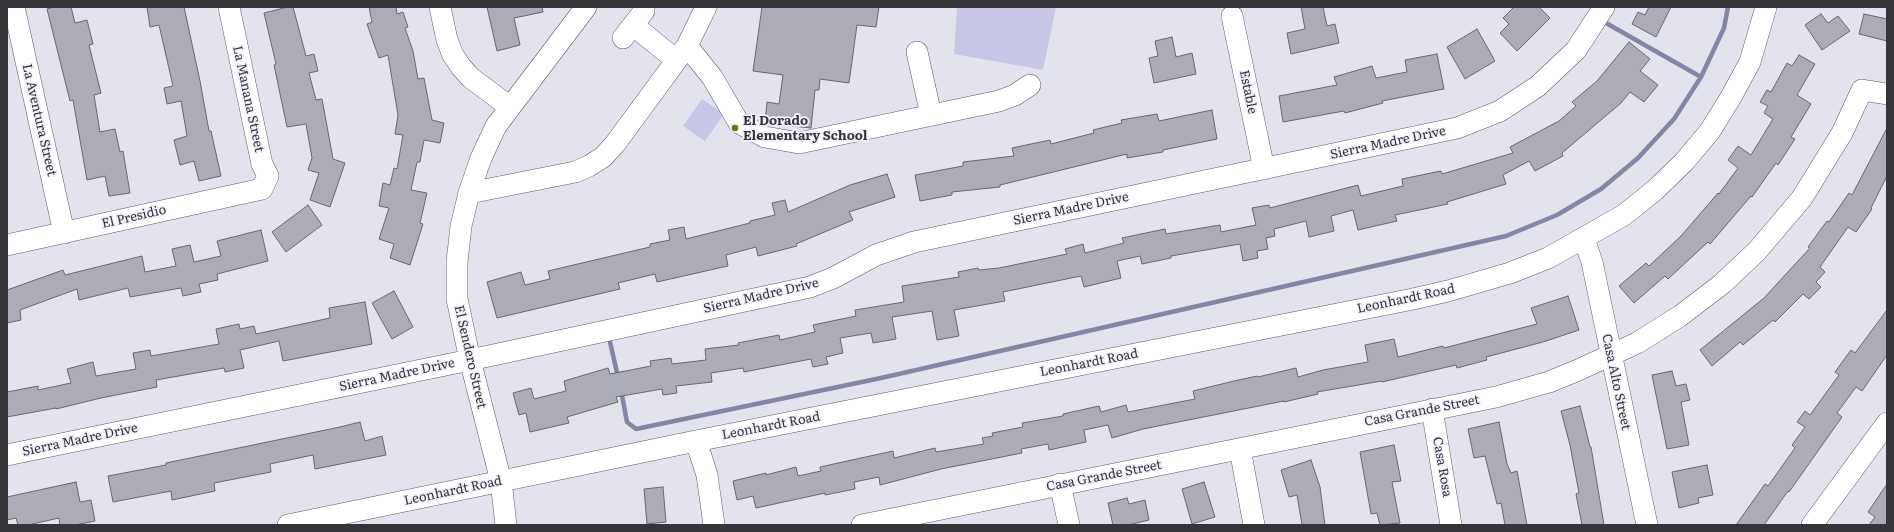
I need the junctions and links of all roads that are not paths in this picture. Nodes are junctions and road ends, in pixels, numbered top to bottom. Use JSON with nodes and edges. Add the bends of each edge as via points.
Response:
{"nodes":[{"id":1,"x":229,"y":7,"type":"edge"},
{"id":2,"x":440,"y":7,"type":"edge"},
{"id":3,"x":586,"y":7,"type":"edge"},
{"id":4,"x":706,"y":7,"type":"edge"},
{"id":5,"x":1604,"y":7,"type":"edge"},
{"id":6,"x":1766,"y":7,"type":"edge"},
{"id":7,"x":1232,"y":16,"type":"dead end"},
{"id":8,"x":13,"y":18,"type":"edge"},
{"id":9,"x":634,"y":25,"type":"dead end"},
{"id":10,"x":917,"y":52,"type":"dead end"},
{"id":11,"x":682,"y":53,"type":"junction"},
{"id":12,"x":1030,"y":85,"type":"dead end"},
{"id":13,"x":1887,"y":94,"type":"edge"},
{"id":14,"x":510,"y":108,"type":"junction"},
{"id":15,"x":932,"y":115,"type":"junction"},
{"id":16,"x":1264,"y":169,"type":"junction"},
{"id":17,"x":262,"y":189,"type":"joint"},
{"id":18,"x":469,"y":193,"type":"junction"},
{"id":19,"x":64,"y":233,"type":"junction"},
{"id":20,"x":1584,"y":240,"type":"junction"},
{"id":21,"x":7,"y":245,"type":"edge"},
{"id":22,"x":1611,"y":356,"type":"junction"},
{"id":23,"x":470,"y":360,"type":"junction"},
{"id":24,"x":1432,"y":408,"type":"junction"},
{"id":25,"x":1887,"y":423,"type":"edge"},
{"id":26,"x":696,"y":441,"type":"junction"},
{"id":27,"x":1240,"y":449,"type":"junction"},
{"id":28,"x":7,"y":455,"type":"edge"},
{"id":29,"x":501,"y":481,"type":"junction"},
{"id":30,"x":1060,"y":484,"type":"junction"},
{"id":31,"x":352,"y":519,"type":"edge"},
{"id":32,"x":891,"y":522,"type":"edge"},
{"id":33,"x":288,"y":525,"type":"edge"},
{"id":34,"x":506,"y":525,"type":"edge"},
{"id":35,"x":714,"y":525,"type":"edge"},
{"id":36,"x":862,"y":525,"type":"edge"},
{"id":37,"x":1068,"y":525,"type":"edge"},
{"id":38,"x":1254,"y":525,"type":"edge"},
{"id":39,"x":1452,"y":525,"type":"edge"},
{"id":40,"x":1647,"y":525,"type":"edge"},
{"id":41,"x":1812,"y":525,"type":"edge"}],
"edges":[{"from":1,"to":17,"type":"street","name":"La Manana Street","via":[[262,164],[268,176]]},
{"from":2,"to":14,"type":"street","via":[[447,40],[461,68]]},
{"from":3,"to":14,"type":"street","name":"El Sendero Street"},
{"from":4,"to":11,"type":"street"},
{"from":5,"to":16,"type":"street","name":"Sierra Madre Drive","via":[[1576,50],[1561,66],[1538,86],[1500,111],[1457,128]]},
{"from":6,"to":20,"type":"street","name":"Leonhardt Road","via":[[1750,62],[1710,131],[1684,162],[1655,190],[1624,216]]},
{"from":7,"to":16,"type":"street","name":"Estable"},
{"from":8,"to":19,"type":"street","name":"La Aventura Street"},
{"from":9,"to":11,"type":"street"},
{"from":10,"to":15,"type":"street"},
{"from":11,"to":15,"type":"street","via":[[712,76],[739,123],[765,137],[799,143]]},
{"from":11,"to":18,"type":"street","via":[[615,144],[589,166],[575,172]]},
{"from":12,"to":15,"type":"street","via":[[999,101]]},
{"from":13,"to":22,"type":"street","name":"Casa Grande Street","via":[[1862,90],[1842,133],[1802,198],[1757,250],[1722,284],[1680,316]]},
{"from":14,"to":18,"type":"street","name":"El Sendero Street","via":[[496,126]]},
{"from":16,"to":23,"type":"street","name":"Sierra Madre Drive","via":[[914,242],[876,255],[810,287]]},
{"from":17,"to":19,"type":"street","name":"El Presidio"},
{"from":18,"to":23,"type":"street","name":"El Sendero Street","via":[[461,226],[457,262],[457,299]]},
{"from":19,"to":21,"type":"street","name":"El Presidio"},
{"from":20,"to":22,"type":"street","name":"Casa Alto Street","via":[[1592,262]]},
{"from":20,"to":26,"type":"street","name":"Leonhardt Road","via":[[1540,261],[1448,291]]},
{"from":22,"to":24,"type":"street","name":"Casa Grande Street","via":[[1549,382],[1496,397]]},
{"from":22,"to":40,"type":"street","name":"Casa Alto Street"},
{"from":23,"to":28,"type":"street","name":"Sierra Madre Drive"},
{"from":23,"to":29,"type":"street","name":"El Sendero Street"},
{"from":24,"to":27,"type":"street","name":"Casa Grande Street"},
{"from":24,"to":39,"type":"street","name":"Casa Rosa"},
{"from":25,"to":41,"type":"street"},
{"from":26,"to":29,"type":"street","name":"Leonhardt Road"},
{"from":26,"to":35,"type":"street","via":[[707,475]]},
{"from":27,"to":30,"type":"street","name":"Casa Grande Street"},
{"from":27,"to":38,"type":"street"},
{"from":29,"to":31,"type":"street","name":"Leonhardt Road"},
{"from":29,"to":34,"type":"street","name":"El Sendero Street"},
{"from":30,"to":32,"type":"street","name":"Casa Grande Street"},
{"from":30,"to":37,"type":"street"},
{"from":31,"to":33,"type":"street","name":"Leonhardt Road"},
{"from":32,"to":36,"type":"street","name":"Casa Grande Street"}]}
